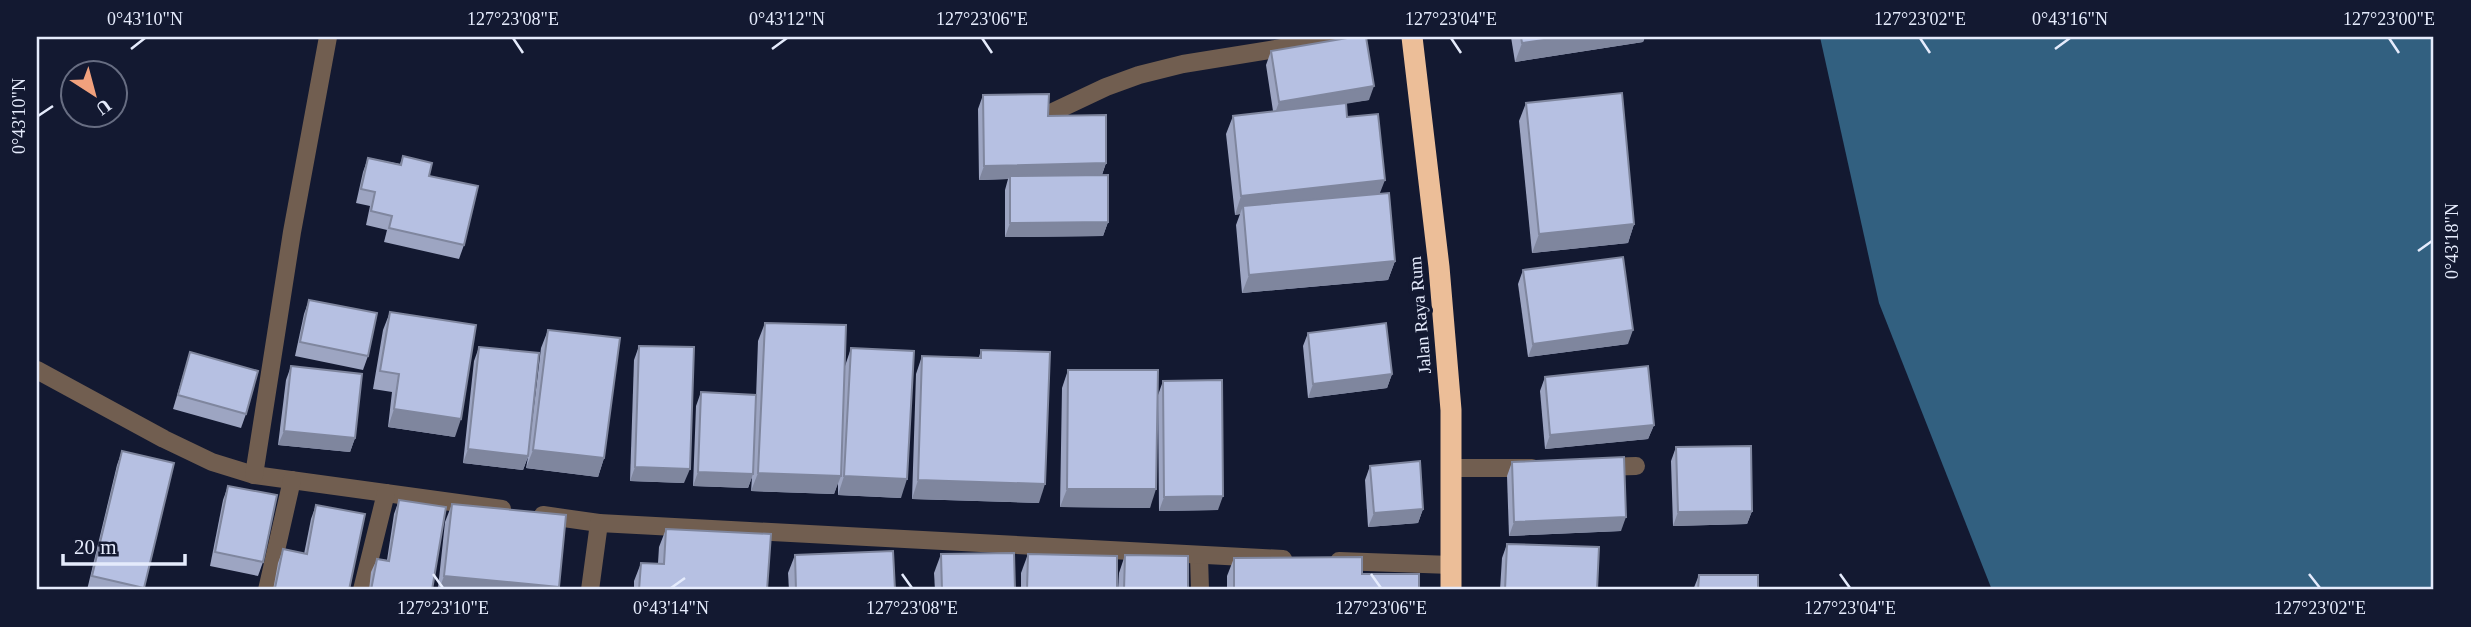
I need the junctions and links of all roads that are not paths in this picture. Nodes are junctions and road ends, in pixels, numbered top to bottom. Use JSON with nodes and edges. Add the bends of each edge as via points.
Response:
{"nodes":[{"id":1,"x":328,"y":37,"type":"edge"},
{"id":2,"x":1349,"y":37,"type":"edge"},
{"id":3,"x":1412,"y":37,"type":"edge"},
{"id":4,"x":1053,"y":113,"type":"edge"},
{"id":5,"x":37,"y":370,"type":"edge"},
{"id":6,"x":1636,"y":466,"type":"dead end"},
{"id":7,"x":1544,"y":467,"type":"edge"},
{"id":8,"x":1583,"y":467,"type":"edge"},
{"id":9,"x":1451,"y":468,"type":"junction"},
{"id":10,"x":254,"y":475,"type":"junction"},
{"id":11,"x":292,"y":480,"type":"junction"},
{"id":12,"x":386,"y":493,"type":"junction"},
{"id":13,"x":599,"y":523,"type":"junction"},
{"id":14,"x":1199,"y":556,"type":"junction"},
{"id":15,"x":1451,"y":565,"type":"junction"},
{"id":16,"x":267,"y":590,"type":"edge"},
{"id":17,"x":362,"y":590,"type":"edge"},
{"id":18,"x":590,"y":590,"type":"edge"},
{"id":19,"x":1200,"y":590,"type":"edge"},
{"id":20,"x":1451,"y":590,"type":"edge"}],
"edges":[{"from":1,"to":10,"type":"street"},
{"from":2,"to":4,"type":"street","via":[[1139,75]]},
{"from":3,"to":9,"type":"highway","name":"Jalan Raya Rum","via":[[1439,267]]},
{"from":5,"to":10,"type":"street","via":[[164,439],[212,462]]},
{"from":6,"to":8,"type":"street"},
{"from":7,"to":9,"type":"street"},
{"from":9,"to":15,"type":"highway","name":"Jalan Raya Rum"},
{"from":10,"to":11,"type":"street"},
{"from":11,"to":12,"type":"street"},
{"from":11,"to":16,"type":"street"},
{"from":12,"to":13,"type":"street"},
{"from":12,"to":17,"type":"street"},
{"from":13,"to":14,"type":"street"},
{"from":13,"to":18,"type":"street"},
{"from":14,"to":15,"type":"street"},
{"from":14,"to":19,"type":"street"},
{"from":15,"to":20,"type":"highway","name":"Jalan Raya Rum"}]}
